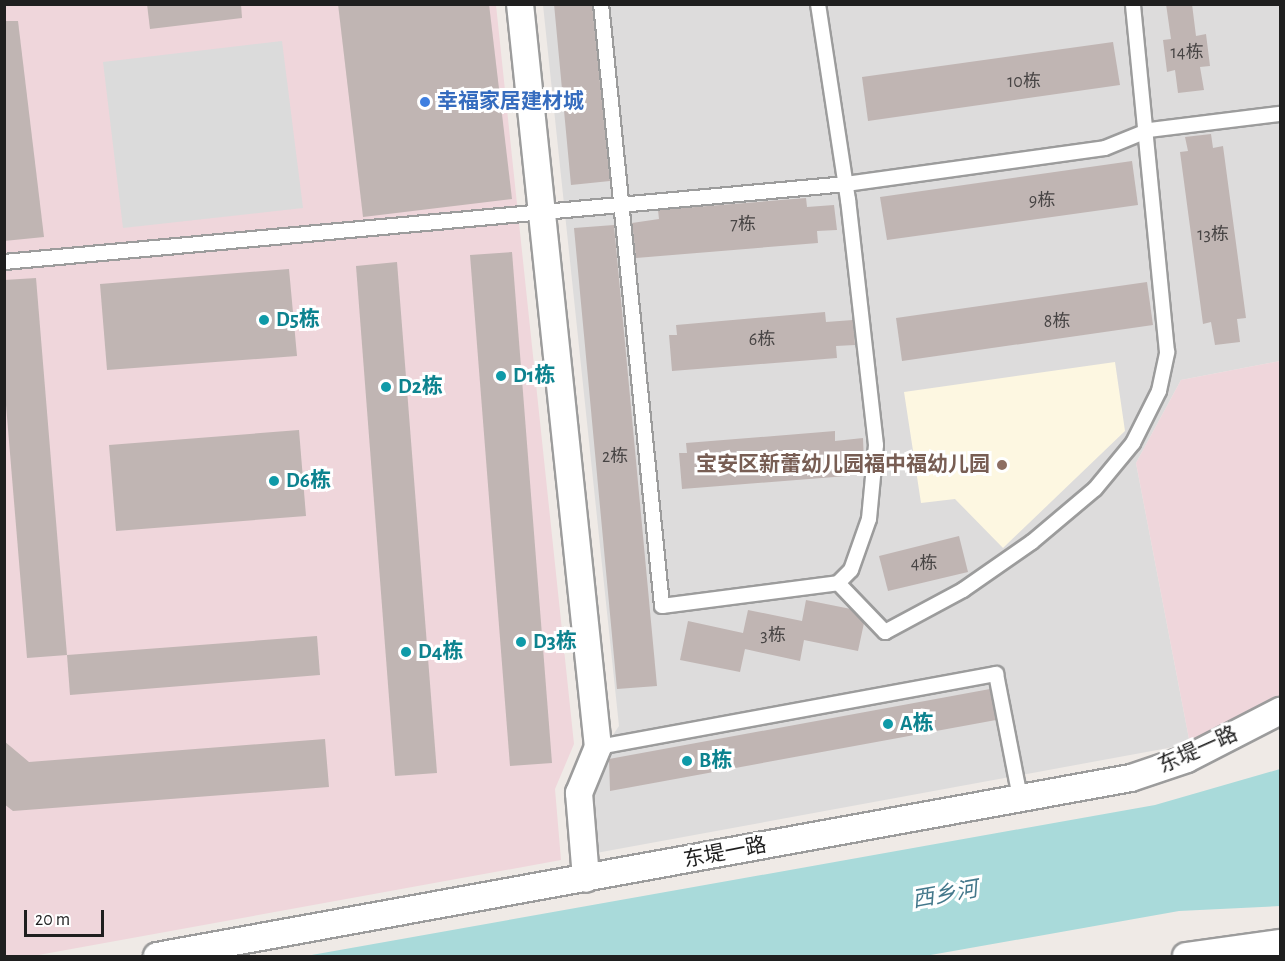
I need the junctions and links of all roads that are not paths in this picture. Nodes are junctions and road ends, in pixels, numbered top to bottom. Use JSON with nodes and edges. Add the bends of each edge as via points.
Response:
{"nodes":[{"id":1,"x":520,"y":4,"type":"edge"},
{"id":2,"x":601,"y":4,"type":"edge"},
{"id":3,"x":818,"y":4,"type":"edge"},
{"id":4,"x":1132,"y":4,"type":"edge"},
{"id":5,"x":1281,"y":114,"type":"edge"},
{"id":6,"x":1149,"y":130,"type":"junction"},
{"id":7,"x":846,"y":184,"type":"junction"},
{"id":8,"x":622,"y":203,"type":"junction"},
{"id":9,"x":542,"y":211,"type":"junction"},
{"id":10,"x":4,"y":262,"type":"edge"},
{"id":11,"x":838,"y":583,"type":"junction"},
{"id":12,"x":1281,"y":711,"type":"edge"},
{"id":13,"x":598,"y":747,"type":"junction"},
{"id":14,"x":1020,"y":798,"type":"junction"},
{"id":15,"x":586,"y":879,"type":"junction"},
{"id":16,"x":1281,"y":944,"type":"edge"},
{"id":17,"x":157,"y":957,"type":"edge"},
{"id":18,"x":1186,"y":957,"type":"edge"}],
"edges":[{"from":1,"to":9,"type":"street"},
{"from":2,"to":8,"type":"lane"},
{"from":3,"to":7,"type":"lane"},
{"from":4,"to":6,"type":"lane"},
{"from":5,"to":6,"type":"lane"},
{"from":6,"to":7,"type":"lane","via":[[1105,148]]},
{"from":6,"to":11,"type":"lane","via":[[1167,352],[1159,390],[1133,443],[1095,489],[1032,542],[963,590],[885,632]]},
{"from":7,"to":8,"type":"lane"},
{"from":7,"to":11,"type":"lane","via":[[876,445],[869,519],[851,570]]},
{"from":8,"to":9,"type":"lane"},
{"from":8,"to":11,"type":"lane","via":[[662,606]]},
{"from":9,"to":10,"type":"lane"},
{"from":9,"to":13,"type":"street"},
{"from":12,"to":14,"type":"street","name":"东堤一路","via":[[1176,763],[1131,778]]},
{"from":13,"to":14,"type":"lane","via":[[996,674]]},
{"from":13,"to":15,"type":"street","via":[[579,793]]},
{"from":14,"to":15,"type":"street","name":"东堤一路"},
{"from":15,"to":17,"type":"street","name":"东堤一路"},
{"from":16,"to":18,"type":"street"}]}
